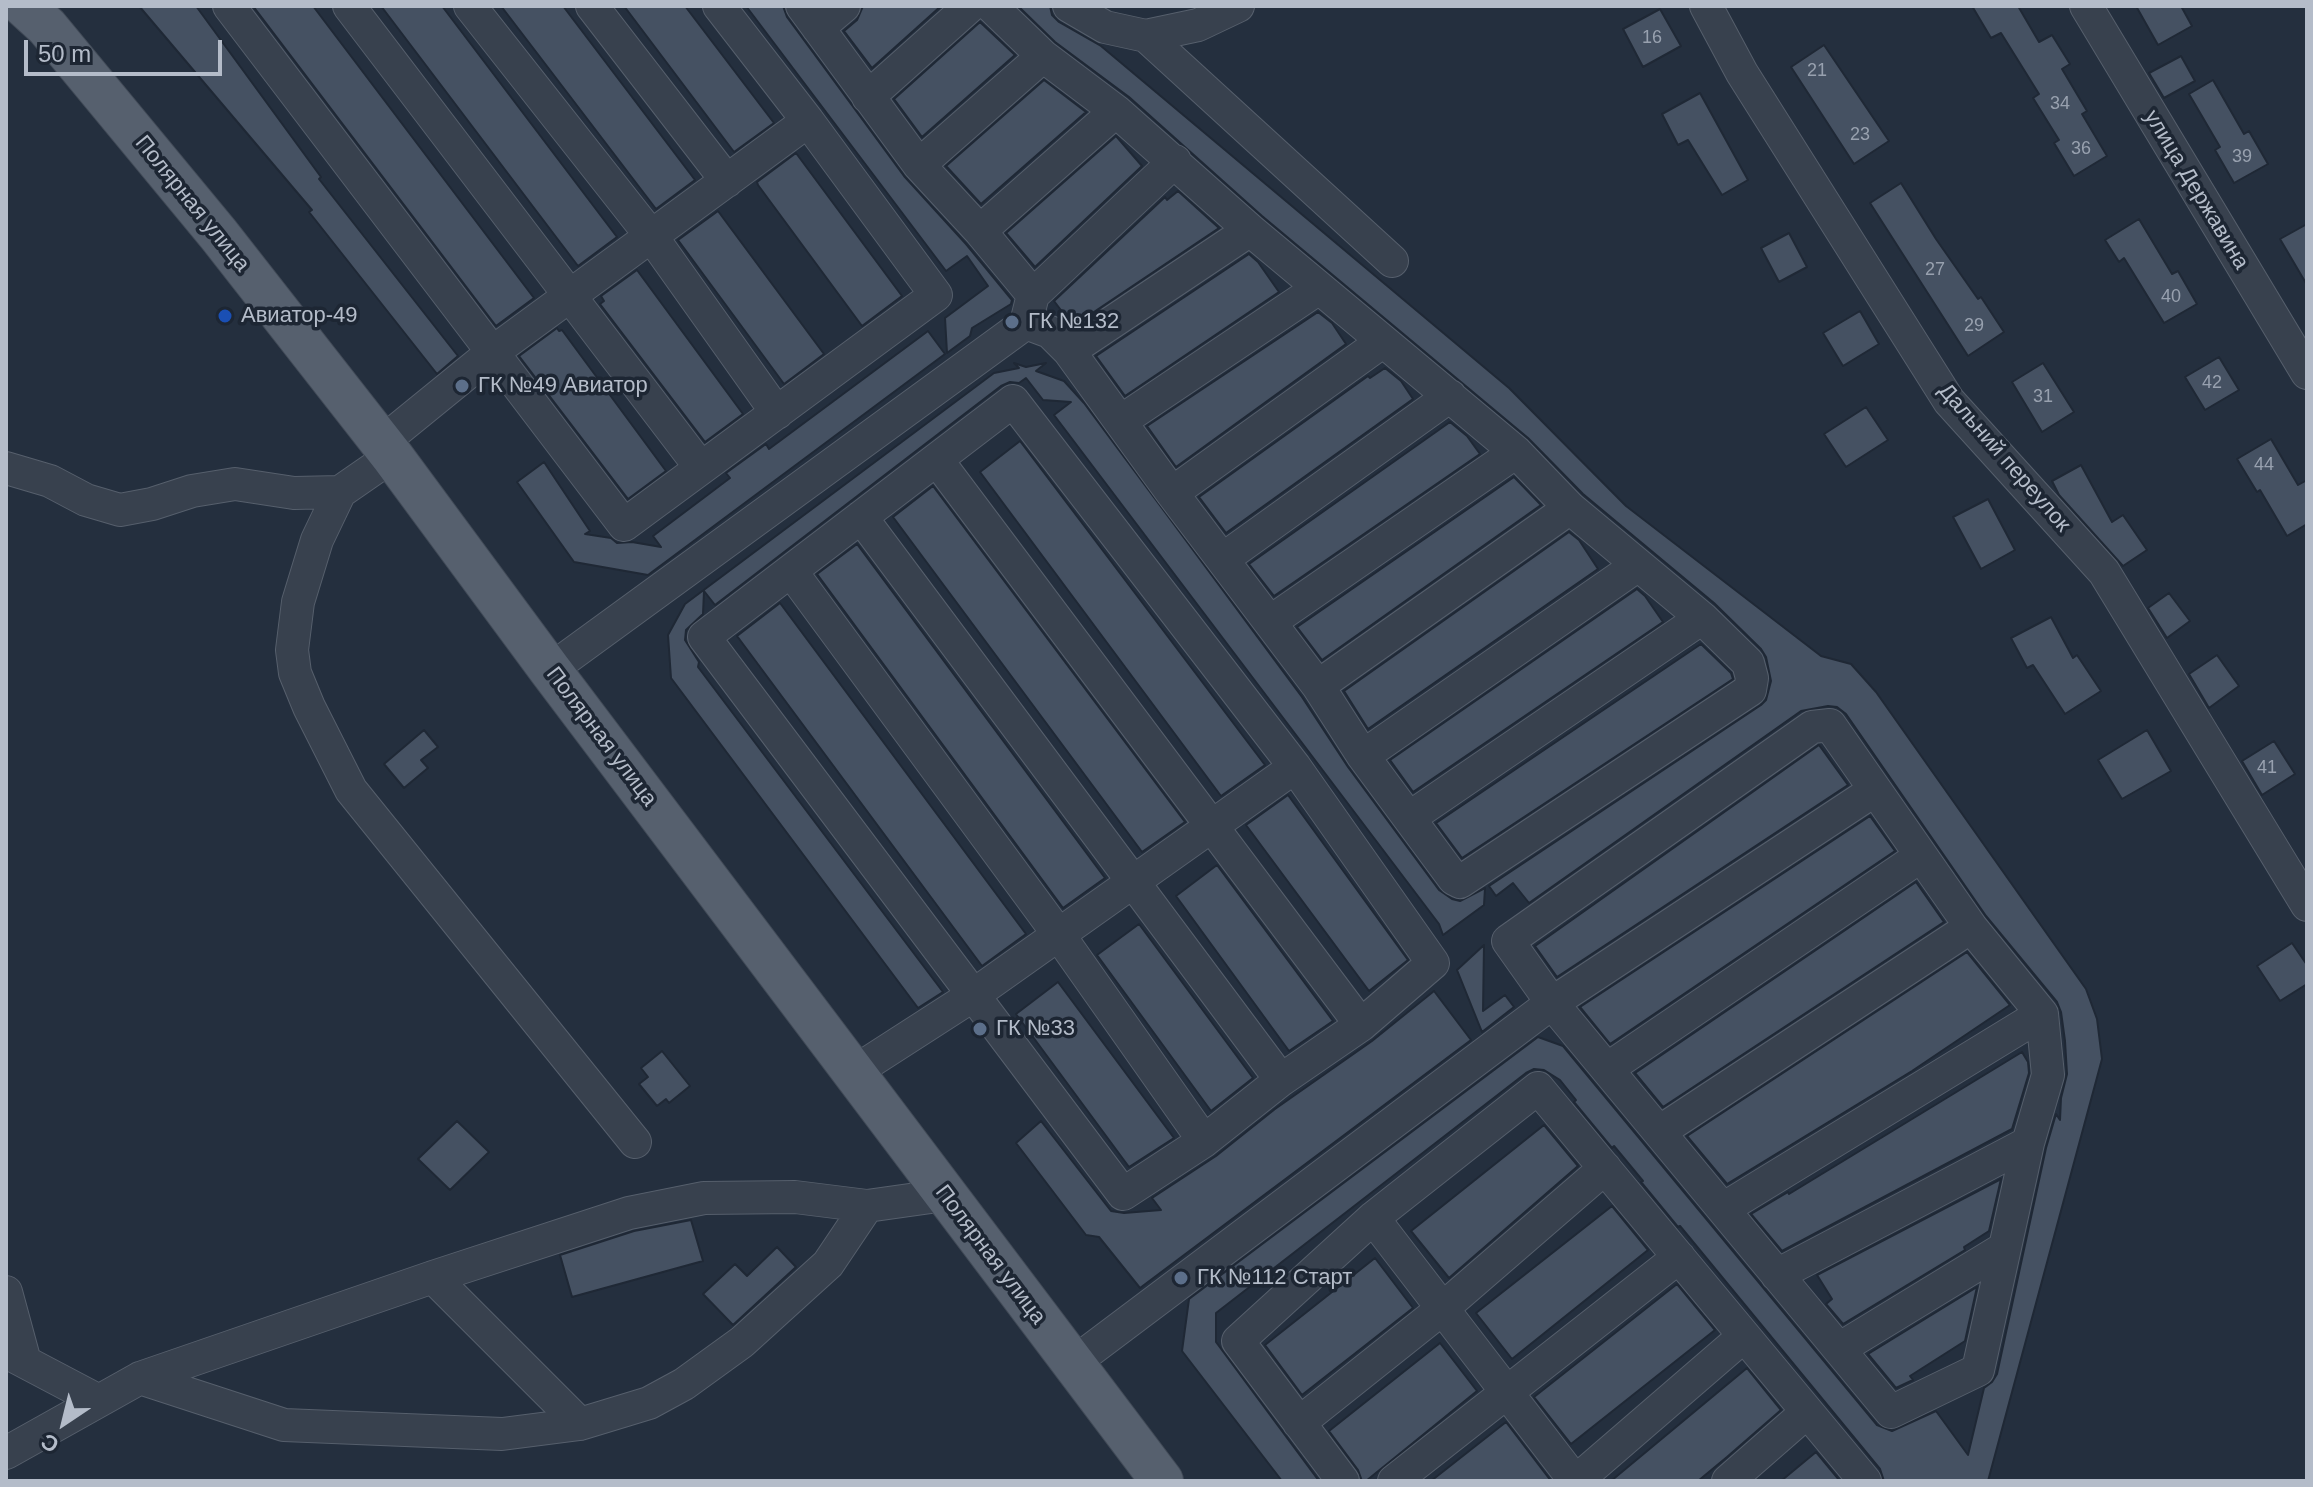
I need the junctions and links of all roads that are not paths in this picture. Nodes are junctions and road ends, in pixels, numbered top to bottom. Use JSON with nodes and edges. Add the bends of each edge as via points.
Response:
{"nodes":[{"id":1,"x":24,"y":6,"type":"edge"},
{"id":2,"x":229,"y":6,"type":"edge"},
{"id":3,"x":349,"y":6,"type":"edge"},
{"id":4,"x":470,"y":6,"type":"edge"},
{"id":5,"x":592,"y":6,"type":"edge"},
{"id":6,"x":719,"y":6,"type":"edge"},
{"id":7,"x":844,"y":6,"type":"edge"},
{"id":8,"x":970,"y":6,"type":"edge"},
{"id":9,"x":991,"y":6,"type":"edge"},
{"id":10,"x":1069,"y":6,"type":"edge"},
{"id":11,"x":1238,"y":6,"type":"edge"},
{"id":12,"x":1706,"y":6,"type":"edge"},
{"id":13,"x":2086,"y":6,"type":"edge"},
{"id":14,"x":810,"y":17,"type":"edge"},
{"id":15,"x":1146,"y":36,"type":"junction"},
{"id":16,"x":1043,"y":56,"type":"junction"},
{"id":17,"x":868,"y":97,"type":"junction"},
{"id":18,"x":1116,"y":111,"type":"junction"},
{"id":19,"x":808,"y":121,"type":"junction"},
{"id":20,"x":1175,"y":161,"type":"junction"},
{"id":21,"x":919,"y":165,"type":"junction"},
{"id":22,"x":727,"y":181,"type":"junction"},
{"id":23,"x":1250,"y":230,"type":"junction"},
{"id":24,"x":980,"y":231,"type":"junction"},
{"id":25,"x":652,"y":237,"type":"junction"},
{"id":26,"x":1392,"y":261,"type":"dead end"},
{"id":27,"x":1319,"y":288,"type":"junction"},
{"id":28,"x":570,"y":296,"type":"junction"},
{"id":29,"x":1029,"y":309,"type":"junction"},
{"id":30,"x":1382,"y":342,"type":"junction"},
{"id":31,"x":1069,"y":351,"type":"junction"},
{"id":32,"x":493,"y":352,"type":"junction"},
{"id":33,"x":2307,"y":373,"type":"edge"},
{"id":34,"x":1450,"y":396,"type":"junction"},
{"id":35,"x":777,"y":413,"type":"junction"},
{"id":36,"x":1121,"y":421,"type":"junction"},
{"id":37,"x":386,"y":450,"type":"junction"},
{"id":38,"x":1516,"y":452,"type":"junction"},
{"id":39,"x":937,"y":460,"type":"junction"},
{"id":40,"x":6,"y":468,"type":"edge"},
{"id":41,"x":701,"y":468,"type":"junction"},
{"id":42,"x":340,"y":492,"type":"junction"},
{"id":43,"x":1172,"y":493,"type":"junction"},
{"id":44,"x":1570,"y":508,"type":"junction"},
{"id":45,"x":861,"y":517,"type":"junction"},
{"id":46,"x":1223,"y":559,"type":"junction"},
{"id":47,"x":1638,"y":565,"type":"junction"},
{"id":48,"x":791,"y":571,"type":"junction"},
{"id":49,"x":1702,"y":618,"type":"junction"},
{"id":50,"x":1270,"y":622,"type":"junction"},
{"id":51,"x":550,"y":670,"type":"junction"},
{"id":52,"x":1318,"y":686,"type":"junction"},
{"id":53,"x":1363,"y":756,"type":"junction"},
{"id":54,"x":1295,"y":767,"type":"junction"},
{"id":55,"x":1875,"y":790,"type":"junction"},
{"id":56,"x":1409,"y":818,"type":"junction"},
{"id":57,"x":1212,"y":827,"type":"junction"},
{"id":58,"x":1921,"y":856,"type":"junction"},
{"id":59,"x":1134,"y":882,"type":"junction"},
{"id":60,"x":2307,"y":905,"type":"edge"},
{"id":61,"x":1971,"y":927,"type":"junction"},
{"id":62,"x":1059,"y":935,"type":"junction"},
{"id":63,"x":972,"y":996,"type":"junction"},
{"id":64,"x":1552,"y":1003,"type":"junction"},
{"id":65,"x":2042,"y":1014,"type":"junction"},
{"id":66,"x":1361,"y":1025,"type":"junction"},
{"id":67,"x":1607,"y":1069,"type":"junction"},
{"id":68,"x":854,"y":1072,"type":"junction"},
{"id":69,"x":1281,"y":1080,"type":"junction"},
{"id":70,"x":1659,"y":1132,"type":"junction"},
{"id":71,"x":1204,"y":1141,"type":"junction"},
{"id":72,"x":635,"y":1142,"type":"dead end"},
{"id":73,"x":2028,"y":1143,"type":"junction"},
{"id":74,"x":1605,"y":1168,"type":"junction"},
{"id":75,"x":945,"y":1195,"type":"junction"},
{"id":76,"x":867,"y":1206,"type":"junction"},
{"id":77,"x":1723,"y":1209,"type":"junction"},
{"id":78,"x":1373,"y":1218,"type":"junction"},
{"id":79,"x":2003,"y":1249,"type":"junction"},
{"id":80,"x":1679,"y":1257,"type":"junction"},
{"id":81,"x":1777,"y":1275,"type":"junction"},
{"id":82,"x":433,"y":1277,"type":"junction"},
{"id":83,"x":6,"y":1292,"type":"edge"},
{"id":84,"x":1442,"y":1309,"type":"junction"},
{"id":85,"x":1744,"y":1336,"type":"junction"},
{"id":86,"x":1839,"y":1349,"type":"junction"},
{"id":87,"x":16,"y":1357,"type":"edge"},
{"id":88,"x":1072,"y":1364,"type":"junction"},
{"id":89,"x":140,"y":1378,"type":"junction"},
{"id":90,"x":1507,"y":1393,"type":"junction"},
{"id":91,"x":99,"y":1401,"type":"junction"},
{"id":92,"x":1807,"y":1412,"type":"junction"},
{"id":93,"x":1299,"y":1423,"type":"junction"},
{"id":94,"x":580,"y":1424,"type":"junction"},
{"id":95,"x":6,"y":1453,"type":"edge"},
{"id":96,"x":1162,"y":1481,"type":"edge"},
{"id":97,"x":1343,"y":1481,"type":"edge"},
{"id":98,"x":1394,"y":1481,"type":"edge"},
{"id":99,"x":1575,"y":1481,"type":"edge"},
{"id":100,"x":1728,"y":1481,"type":"edge"},
{"id":101,"x":1865,"y":1481,"type":"edge"}],
"edges":[{"from":1,"to":37,"type":"main road","name":"Полярная улица","via":[[219,235]]},
{"from":2,"to":32,"type":"street"},
{"from":3,"to":28,"type":"street"},
{"from":4,"to":25,"type":"street"},
{"from":5,"to":22,"type":"street"},
{"from":6,"to":19,"type":"street"},
{"from":7,"to":14,"type":"street"},
{"from":8,"to":17,"type":"street"},
{"from":9,"to":16,"type":"street"},
{"from":10,"to":15,"type":"street","via":[[1105,27]]},
{"from":11,"to":15,"type":"street","via":[[1198,25]]},
{"from":12,"to":60,"type":"street","name":"Дальний переулок","via":[[1742,73],[1949,401],[2104,572]]},
{"from":13,"to":33,"type":"street","name":"улица Державина"},
{"from":14,"to":17,"type":"street"},
{"from":15,"to":26,"type":"street"},
{"from":16,"to":18,"type":"street"},
{"from":16,"to":21,"type":"street"},
{"from":17,"to":21,"type":"street"},
{"from":18,"to":20,"type":"street"},
{"from":18,"to":24,"type":"street"},
{"from":19,"to":22,"type":"street"},
{"from":19,"to":35,"type":"street","via":[[936,295]]},
{"from":20,"to":23,"type":"street"},
{"from":20,"to":29,"type":"street"},
{"from":21,"to":24,"type":"street"},
{"from":22,"to":25,"type":"street"},
{"from":23,"to":27,"type":"street"},
{"from":23,"to":31,"type":"street"},
{"from":24,"to":29,"type":"street"},
{"from":25,"to":28,"type":"street"},
{"from":25,"to":35,"type":"street"},
{"from":27,"to":30,"type":"street"},
{"from":27,"to":36,"type":"street"},
{"from":28,"to":32,"type":"street"},
{"from":28,"to":41,"type":"street"},
{"from":29,"to":31,"type":"street"},
{"from":29,"to":51,"type":"street"},
{"from":30,"to":34,"type":"street"},
{"from":30,"to":43,"type":"street"},
{"from":31,"to":36,"type":"street"},
{"from":32,"to":37,"type":"street"},
{"from":32,"to":41,"type":"street","via":[[624,525]]},
{"from":34,"to":38,"type":"street"},
{"from":34,"to":46,"type":"street"},
{"from":35,"to":41,"type":"street"},
{"from":36,"to":43,"type":"street"},
{"from":37,"to":42,"type":"street"},
{"from":37,"to":51,"type":"main road","name":"Полярная улица"},
{"from":38,"to":44,"type":"street"},
{"from":38,"to":50,"type":"street"},
{"from":39,"to":45,"type":"street"},
{"from":39,"to":54,"type":"street","via":[[1013,401]]},
{"from":39,"to":57,"type":"street"},
{"from":40,"to":42,"type":"street","via":[[120,510],[235,484],[294,493]]},
{"from":42,"to":72,"type":"street","via":[[317,540],[298,602],[292,650],[309,707],[351,790]]},
{"from":43,"to":46,"type":"street"},
{"from":44,"to":47,"type":"street"},
{"from":44,"to":52,"type":"street"},
{"from":45,"to":48,"type":"street"},
{"from":45,"to":59,"type":"street"},
{"from":46,"to":50,"type":"street"},
{"from":47,"to":49,"type":"street"},
{"from":47,"to":53,"type":"street"},
{"from":48,"to":62,"type":"street"},
{"from":48,"to":63,"type":"street","via":[[704,637]]},
{"from":49,"to":56,"type":"street"},
{"from":49,"to":56,"type":"street","via":[[1748,663],[1750,690],[1460,882]]},
{"from":50,"to":52,"type":"street"},
{"from":51,"to":68,"type":"main road","name":"Полярная улица"},
{"from":52,"to":53,"type":"street"},
{"from":53,"to":56,"type":"street"},
{"from":54,"to":57,"type":"street"},
{"from":54,"to":66,"type":"street","via":[[1433,963]]},
{"from":55,"to":58,"type":"street"},
{"from":55,"to":64,"type":"street"},
{"from":55,"to":64,"type":"street","via":[[1830,725],[1812,727],[1508,941]]},
{"from":57,"to":59,"type":"street"},
{"from":57,"to":66,"type":"street"},
{"from":58,"to":61,"type":"street"},
{"from":58,"to":67,"type":"street"},
{"from":59,"to":62,"type":"street"},
{"from":59,"to":69,"type":"street"},
{"from":61,"to":65,"type":"street"},
{"from":61,"to":70,"type":"street"},
{"from":62,"to":63,"type":"street"},
{"from":62,"to":71,"type":"street"},
{"from":63,"to":68,"type":"street"},
{"from":63,"to":71,"type":"street","via":[[1123,1194]]},
{"from":64,"to":67,"type":"street"},
{"from":64,"to":88,"type":"street"},
{"from":65,"to":73,"type":"street","via":[[2048,1075]]},
{"from":65,"to":77,"type":"street"},
{"from":66,"to":69,"type":"street"},
{"from":67,"to":70,"type":"street"},
{"from":68,"to":75,"type":"main road","name":"Полярная улица"},
{"from":69,"to":71,"type":"street"},
{"from":70,"to":77,"type":"street"},
{"from":73,"to":79,"type":"street"},
{"from":73,"to":81,"type":"street"},
{"from":74,"to":78,"type":"street","via":[[1538,1088]]},
{"from":74,"to":80,"type":"street"},
{"from":74,"to":84,"type":"street"},
{"from":75,"to":76,"type":"street"},
{"from":75,"to":88,"type":"main road","name":"Полярная улица"},
{"from":76,"to":82,"type":"street","via":[[795,1197],[704,1198],[629,1213]]},
{"from":76,"to":94,"type":"street","via":[[828,1264],[742,1342],[649,1403]]},
{"from":77,"to":81,"type":"street"},
{"from":78,"to":84,"type":"street"},
{"from":78,"to":93,"type":"street","via":[[1238,1341]]},
{"from":79,"to":86,"type":"street"},
{"from":79,"to":86,"type":"street","via":[[1978,1370],[1891,1412]]},
{"from":80,"to":85,"type":"street"},
{"from":80,"to":90,"type":"street"},
{"from":81,"to":86,"type":"street"},
{"from":82,"to":89,"type":"street"},
{"from":82,"to":94,"type":"street"},
{"from":83,"to":87,"type":"street"},
{"from":84,"to":90,"type":"street"},
{"from":84,"to":93,"type":"street"},
{"from":85,"to":92,"type":"street"},
{"from":85,"to":99,"type":"street"},
{"from":87,"to":91,"type":"street"},
{"from":88,"to":96,"type":"main road","name":"Полярная улица"},
{"from":89,"to":91,"type":"street"},
{"from":89,"to":94,"type":"street","via":[[284,1425],[502,1434]]},
{"from":90,"to":98,"type":"street"},
{"from":90,"to":99,"type":"street"},
{"from":91,"to":95,"type":"street"},
{"from":92,"to":100,"type":"street"},
{"from":92,"to":101,"type":"street"},
{"from":93,"to":97,"type":"street"}]}
